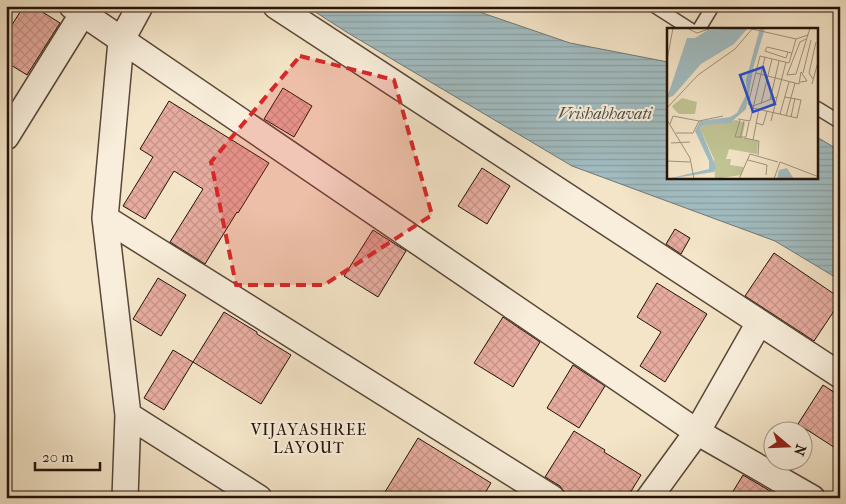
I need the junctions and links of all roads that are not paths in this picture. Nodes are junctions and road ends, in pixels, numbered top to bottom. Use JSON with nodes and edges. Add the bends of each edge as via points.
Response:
{"nodes":[{"id":1,"x":140,"y":6,"type":"edge"},
{"id":2,"x":276,"y":6,"type":"edge"},
{"id":3,"x":654,"y":6,"type":"edge"},
{"id":4,"x":713,"y":6,"type":"edge"},
{"id":5,"x":78,"y":10,"type":"edge"},
{"id":6,"x":688,"y":28,"type":"edge"},
{"id":7,"x":700,"y":28,"type":"edge"},
{"id":8,"x":121,"y":40,"type":"junction"},
{"id":9,"x":818,"y":109,"type":"edge"},
{"id":10,"x":840,"y":122,"type":"edge"},
{"id":11,"x":6,"y":137,"type":"edge"},
{"id":12,"x":105,"y":218,"type":"junction"},
{"id":13,"x":759,"y":323,"type":"junction"},
{"id":14,"x":840,"y":375,"type":"edge"},
{"id":15,"x":128,"y":415,"type":"junction"},
{"id":16,"x":697,"y":432,"type":"junction"},
{"id":17,"x":125,"y":498,"type":"edge"},
{"id":18,"x":259,"y":498,"type":"edge"},
{"id":19,"x":552,"y":498,"type":"edge"},
{"id":20,"x":649,"y":498,"type":"edge"},
{"id":21,"x":812,"y":498,"type":"edge"}],
"edges":[{"from":1,"to":8,"type":"street"},
{"from":2,"to":13,"type":"street"},
{"from":3,"to":6,"type":"lane"},
{"from":4,"to":7,"type":"lane"},
{"from":5,"to":8,"type":"street"},
{"from":5,"to":11,"type":"street"},
{"from":8,"to":12,"type":"street"},
{"from":8,"to":16,"type":"street"},
{"from":9,"to":10,"type":"lane"},
{"from":12,"to":15,"type":"street"},
{"from":12,"to":19,"type":"street"},
{"from":13,"to":14,"type":"street"},
{"from":13,"to":16,"type":"street"},
{"from":15,"to":17,"type":"street"},
{"from":15,"to":18,"type":"street"},
{"from":16,"to":20,"type":"street"},
{"from":16,"to":21,"type":"street"}]}
